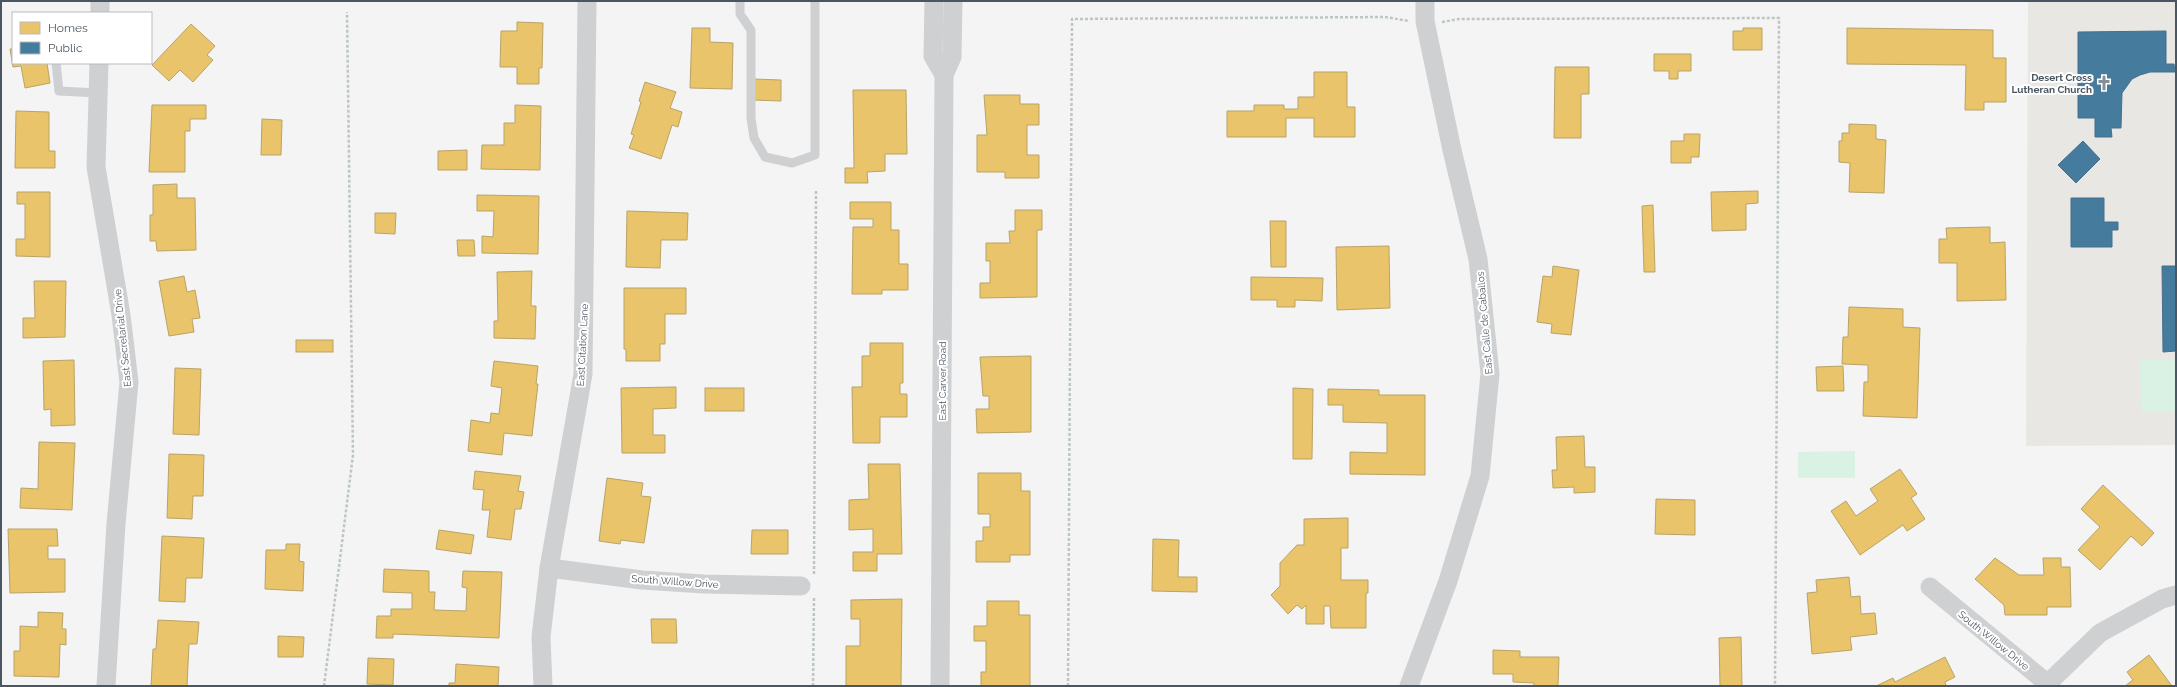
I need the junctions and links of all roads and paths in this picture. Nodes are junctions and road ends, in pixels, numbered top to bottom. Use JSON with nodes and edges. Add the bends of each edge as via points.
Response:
{"nodes":[{"id":1,"x":100,"y":1,"type":"edge"},
{"id":2,"x":587,"y":1,"type":"edge"},
{"id":3,"x":740,"y":1,"type":"edge"},
{"id":4,"x":815,"y":1,"type":"edge"},
{"id":5,"x":934,"y":1,"type":"edge"},
{"id":6,"x":953,"y":1,"type":"edge"},
{"id":7,"x":1425,"y":1,"type":"edge"},
{"id":8,"x":100,"y":12,"type":"edge"},
{"id":9,"x":346,"y":12,"type":"dead end"},
{"id":10,"x":1425,"y":21,"type":"junction"},
{"id":11,"x":56,"y":64,"type":"edge"},
{"id":12,"x":99,"y":64,"type":"edge"},
{"id":13,"x":944,"y":75,"type":"junction"},
{"id":14,"x":98,"y":93,"type":"junction"},
{"id":15,"x":816,"y":190,"type":"dead end"},
{"id":16,"x":549,"y":568,"type":"junction"},
{"id":17,"x":809,"y":586,"type":"junction"},
{"id":18,"x":1930,"y":587,"type":"dead end"},
{"id":19,"x":2176,"y":595,"type":"edge"},
{"id":20,"x":2046,"y":684,"type":"edge"},
{"id":21,"x":106,"y":686,"type":"edge"},
{"id":22,"x":324,"y":686,"type":"edge"},
{"id":23,"x":543,"y":686,"type":"edge"},
{"id":24,"x":813,"y":686,"type":"edge"},
{"id":25,"x":940,"y":686,"type":"edge"},
{"id":26,"x":1068,"y":686,"type":"edge"},
{"id":27,"x":1409,"y":686,"type":"edge"},
{"id":28,"x":1775,"y":686,"type":"edge"}],
"edges":[{"from":1,"to":8,"type":"street"},
{"from":2,"to":16,"type":"street","name":"East Citation Lane","via":[[583,374]]},
{"from":3,"to":4,"type":"lane","via":[[740,14],[751,30],[751,118],[754,138],[765,157],[792,162],[815,155]]},
{"from":5,"to":13,"type":"street","via":[[933,56]]},
{"from":6,"to":13,"type":"street","name":"East Carver Road","via":[[952,57]]},
{"from":7,"to":10,"type":"street","name":"East Calle de Caballos"},
{"from":9,"to":22,"type":"path","via":[[353,456]]},
{"from":10,"to":26,"type":"path","via":[[1394,20],[1385,17],[1072,19]]},
{"from":10,"to":27,"type":"street","name":"East Calle de Caballos","via":[[1478,259],[1490,374],[1480,476],[1448,581]]},
{"from":10,"to":28,"type":"path","via":[[1779,18]]},
{"from":11,"to":14,"type":"lane","via":[[59,91]]},
{"from":12,"to":14,"type":"street","name":"East Secretariat Drive"},
{"from":13,"to":25,"type":"street","name":"East Carver Road"},
{"from":14,"to":21,"type":"street","name":"East Secretariat Drive","via":[[96,167],[121,315],[129,382],[116,524]]},
{"from":15,"to":17,"type":"path"},
{"from":16,"to":17,"type":"street","name":"South Willow Drive","via":[[642,580]]},
{"from":16,"to":23,"type":"street","name":"East Citation Lane","via":[[541,637]]},
{"from":17,"to":24,"type":"path"},
{"from":18,"to":20,"type":"street","name":"South Willow Drive"},
{"from":19,"to":20,"type":"street","name":"South Willow Drive","via":[[2162,599],[2100,633]]}]}
